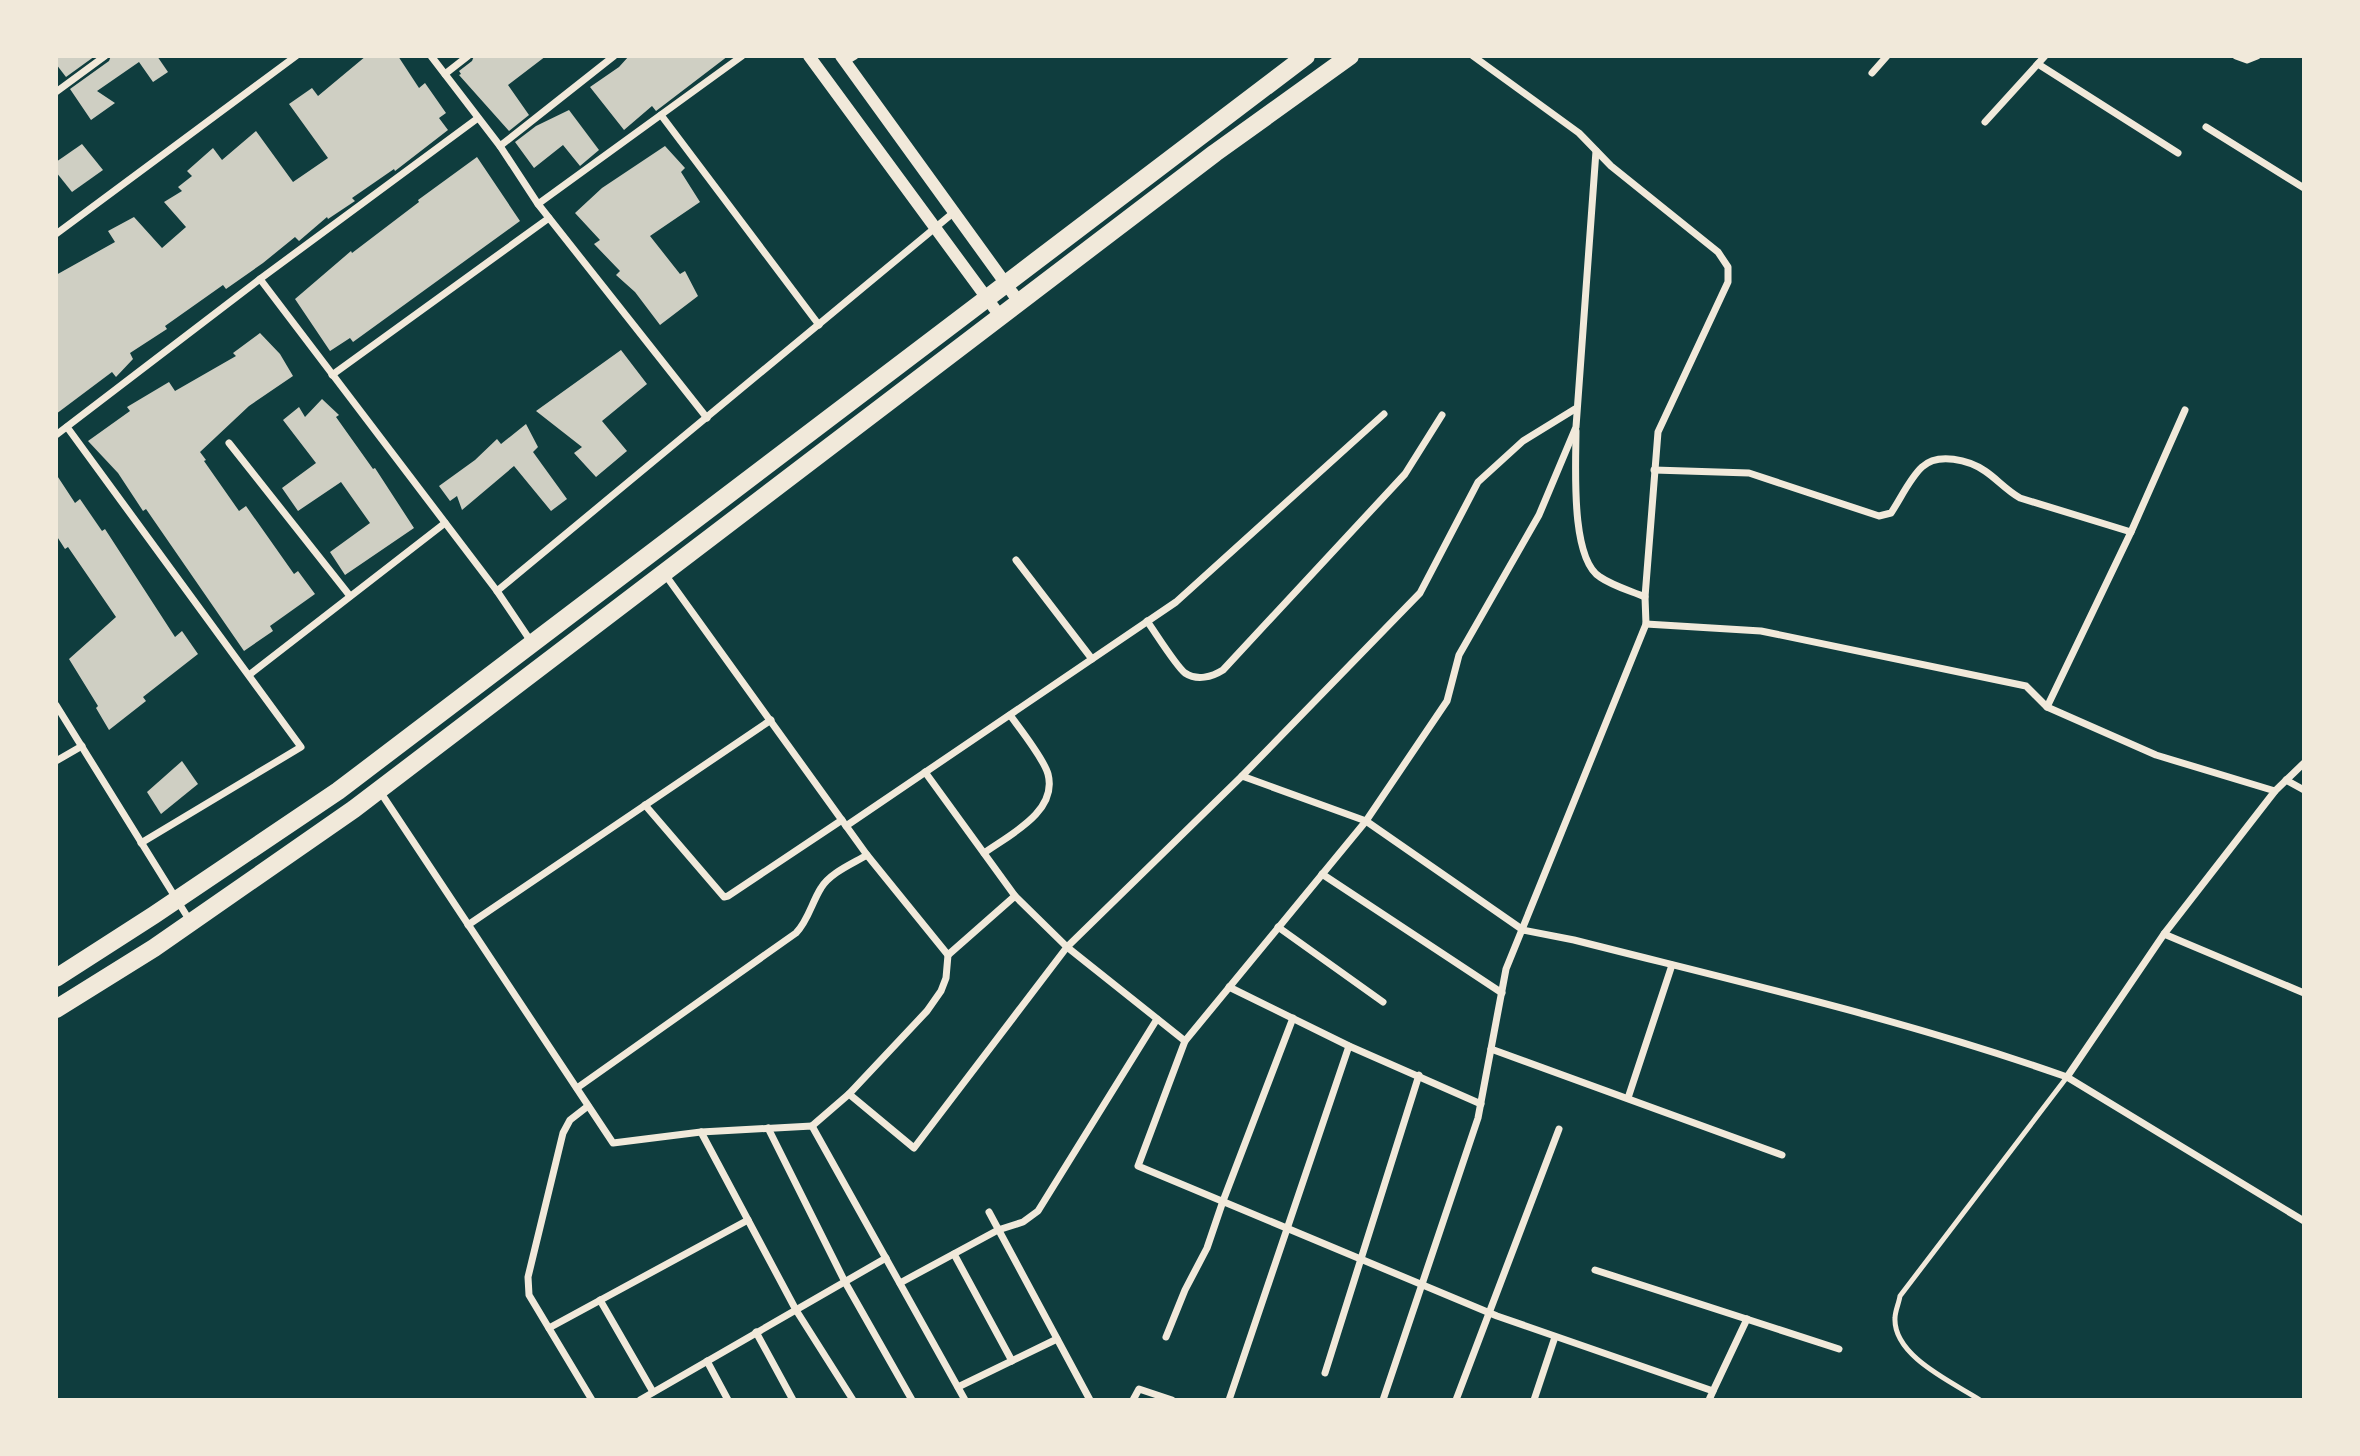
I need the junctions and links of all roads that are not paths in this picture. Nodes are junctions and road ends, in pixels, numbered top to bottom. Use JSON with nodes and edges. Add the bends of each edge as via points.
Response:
{"nodes":[{"id":1,"x":105,"y":56,"type":"edge"},
{"id":2,"x":296,"y":56,"type":"edge"},
{"id":3,"x":431,"y":56,"type":"edge"},
{"id":4,"x":468,"y":56,"type":"edge"},
{"id":5,"x":614,"y":56,"type":"edge"},
{"id":6,"x":742,"y":56,"type":"edge"},
{"id":7,"x":809,"y":56,"type":"edge"},
{"id":8,"x":1306,"y":56,"type":"edge"},
{"id":9,"x":1350,"y":56,"type":"edge"},
{"id":10,"x":1473,"y":56,"type":"edge"},
{"id":11,"x":1887,"y":56,"type":"edge"},
{"id":12,"x":2045,"y":56,"type":"edge"},
{"id":13,"x":2236,"y":56,"type":"edge"},
{"id":14,"x":2257,"y":56,"type":"edge"},
{"id":15,"x":847,"y":58,"type":"edge"},
{"id":16,"x":2038,"y":64,"type":"junction"},
{"id":17,"x":1871,"y":73,"type":"dead end"},
{"id":18,"x":445,"y":74,"type":"junction"},
{"id":19,"x":56,"y":92,"type":"edge"},
{"id":20,"x":661,"y":115,"type":"junction"},
{"id":21,"x":478,"y":118,"type":"junction"},
{"id":22,"x":1985,"y":122,"type":"dead end"},
{"id":23,"x":2206,"y":127,"type":"dead end"},
{"id":24,"x":500,"y":146,"type":"junction"},
{"id":25,"x":1596,"y":151,"type":"junction"},
{"id":26,"x":2178,"y":153,"type":"dead end"},
{"id":27,"x":2304,"y":188,"type":"edge"},
{"id":28,"x":538,"y":204,"type":"junction"},
{"id":29,"x":953,"y":213,"type":"junction"},
{"id":30,"x":549,"y":218,"type":"junction"},
{"id":31,"x":934,"y":229,"type":"junction"},
{"id":32,"x":56,"y":234,"type":"edge"},
{"id":33,"x":260,"y":279,"type":"junction"},
{"id":34,"x":1006,"y":283,"type":"junction"},
{"id":35,"x":986,"y":298,"type":"junction"},
{"id":36,"x":1019,"y":302,"type":"junction"},
{"id":37,"x":1000,"y":316,"type":"junction"},
{"id":38,"x":819,"y":324,"type":"junction"},
{"id":39,"x":332,"y":374,"type":"junction"},
{"id":40,"x":1576,"y":409,"type":"junction"},
{"id":41,"x":2185,"y":410,"type":"dead end"},
{"id":42,"x":1384,"y":414,"type":"dead end"},
{"id":43,"x":1442,"y":415,"type":"dead end"},
{"id":44,"x":707,"y":418,"type":"junction"},
{"id":45,"x":67,"y":427,"type":"junction"},
{"id":46,"x":1576,"y":427,"type":"junction"},
{"id":47,"x":56,"y":435,"type":"edge"},
{"id":48,"x":229,"y":443,"type":"dead end"},
{"id":49,"x":1654,"y":470,"type":"junction"},
{"id":50,"x":445,"y":523,"type":"junction"},
{"id":51,"x":2132,"y":532,"type":"junction"},
{"id":52,"x":1016,"y":560,"type":"dead end"},
{"id":53,"x":664,"y":572,"type":"junction"},
{"id":54,"x":497,"y":591,"type":"junction"},
{"id":55,"x":350,"y":596,"type":"junction"},
{"id":56,"x":1645,"y":597,"type":"junction"},
{"id":57,"x":1147,"y":621,"type":"junction"},
{"id":58,"x":1646,"y":624,"type":"junction"},
{"id":59,"x":533,"y":643,"type":"junction"},
{"id":60,"x":1092,"y":659,"type":"junction"},
{"id":61,"x":248,"y":675,"type":"junction"},
{"id":62,"x":56,"y":705,"type":"edge"},
{"id":63,"x":2047,"y":707,"type":"junction"},
{"id":64,"x":1010,"y":715,"type":"junction"},
{"id":65,"x":771,"y":720,"type":"junction"},
{"id":66,"x":82,"y":746,"type":"junction"},
{"id":67,"x":56,"y":761,"type":"edge"},
{"id":68,"x":2304,"y":763,"type":"edge"},
{"id":69,"x":925,"y":772,"type":"junction"},
{"id":70,"x":1241,"y":776,"type":"junction"},
{"id":71,"x":2286,"y":780,"type":"junction"},
{"id":72,"x":379,"y":790,"type":"junction"},
{"id":73,"x":2304,"y":790,"type":"edge"},
{"id":74,"x":2275,"y":791,"type":"junction"},
{"id":75,"x":645,"y":805,"type":"junction"},
{"id":76,"x":1366,"y":821,"type":"junction"},
{"id":77,"x":844,"y":823,"type":"junction"},
{"id":78,"x":141,"y":843,"type":"junction"},
{"id":79,"x":985,"y":853,"type":"junction"},
{"id":80,"x":867,"y":855,"type":"junction"},
{"id":81,"x":1322,"y":874,"type":"junction"},
{"id":82,"x":1015,"y":895,"type":"junction"},
{"id":83,"x":177,"y":900,"type":"junction"},
{"id":84,"x":190,"y":922,"type":"junction"},
{"id":85,"x":468,"y":925,"type":"junction"},
{"id":86,"x":1278,"y":928,"type":"junction"},
{"id":87,"x":1523,"y":930,"type":"junction"},
{"id":88,"x":2164,"y":934,"type":"junction"},
{"id":89,"x":1067,"y":947,"type":"junction"},
{"id":90,"x":948,"y":955,"type":"junction"},
{"id":91,"x":1672,"y":965,"type":"junction"},
{"id":92,"x":56,"y":978,"type":"edge"},
{"id":93,"x":1229,"y":987,"type":"junction"},
{"id":94,"x":1502,"y":993,"type":"junction"},
{"id":95,"x":2304,"y":993,"type":"edge"},
{"id":96,"x":1383,"y":1002,"type":"dead end"},
{"id":97,"x":56,"y":1009,"type":"edge"},
{"id":98,"x":1293,"y":1018,"type":"junction"},
{"id":99,"x":1157,"y":1019,"type":"junction"},
{"id":100,"x":1185,"y":1041,"type":"junction"},
{"id":101,"x":1349,"y":1046,"type":"junction"},
{"id":102,"x":1491,"y":1049,"type":"junction"},
{"id":103,"x":1419,"y":1075,"type":"junction"},
{"id":104,"x":2067,"y":1077,"type":"junction"},
{"id":105,"x":576,"y":1088,"type":"junction"},
{"id":106,"x":849,"y":1094,"type":"junction"},
{"id":107,"x":1628,"y":1098,"type":"junction"},
{"id":108,"x":1481,"y":1104,"type":"junction"},
{"id":109,"x":588,"y":1106,"type":"junction"},
{"id":110,"x":812,"y":1126,"type":"junction"},
{"id":111,"x":768,"y":1128,"type":"junction"},
{"id":112,"x":1559,"y":1129,"type":"dead end"},
{"id":113,"x":701,"y":1132,"type":"junction"},
{"id":114,"x":1782,"y":1155,"type":"dead end"},
{"id":115,"x":1223,"y":1201,"type":"junction"},
{"id":116,"x":989,"y":1212,"type":"dead end"},
{"id":117,"x":748,"y":1220,"type":"junction"},
{"id":118,"x":2304,"y":1221,"type":"edge"},
{"id":119,"x":1287,"y":1228,"type":"junction"},
{"id":120,"x":998,"y":1230,"type":"junction"},
{"id":121,"x":954,"y":1254,"type":"junction"},
{"id":122,"x":886,"y":1258,"type":"junction"},
{"id":123,"x":1362,"y":1260,"type":"junction"},
{"id":124,"x":1595,"y":1270,"type":"dead end"},
{"id":125,"x":845,"y":1282,"type":"junction"},
{"id":126,"x":900,"y":1283,"type":"junction"},
{"id":127,"x":1420,"y":1284,"type":"junction"},
{"id":128,"x":600,"y":1300,"type":"junction"},
{"id":129,"x":796,"y":1310,"type":"junction"},
{"id":130,"x":1489,"y":1313,"type":"junction"},
{"id":131,"x":1747,"y":1319,"type":"junction"},
{"id":132,"x":549,"y":1328,"type":"junction"},
{"id":133,"x":756,"y":1332,"type":"junction"},
{"id":134,"x":1166,"y":1337,"type":"dead end"},
{"id":135,"x":1555,"y":1337,"type":"junction"},
{"id":136,"x":1057,"y":1339,"type":"junction"},
{"id":137,"x":1839,"y":1349,"type":"dead end"},
{"id":138,"x":707,"y":1361,"type":"junction"},
{"id":139,"x":1012,"y":1361,"type":"junction"},
{"id":140,"x":1325,"y":1373,"type":"dead end"},
{"id":141,"x":958,"y":1387,"type":"junction"},
{"id":142,"x":1713,"y":1391,"type":"junction"},
{"id":143,"x":653,"y":1392,"type":"junction"},
{"id":144,"x":592,"y":1400,"type":"edge"},
{"id":145,"x":639,"y":1400,"type":"edge"},
{"id":146,"x":728,"y":1400,"type":"edge"},
{"id":147,"x":793,"y":1400,"type":"edge"},
{"id":148,"x":853,"y":1400,"type":"edge"},
{"id":149,"x":912,"y":1400,"type":"edge"},
{"id":150,"x":965,"y":1400,"type":"edge"},
{"id":151,"x":1090,"y":1400,"type":"edge"},
{"id":152,"x":1133,"y":1400,"type":"edge"},
{"id":153,"x":1171,"y":1400,"type":"edge"},
{"id":154,"x":1229,"y":1400,"type":"edge"},
{"id":155,"x":1383,"y":1400,"type":"edge"},
{"id":156,"x":1456,"y":1400,"type":"edge"},
{"id":157,"x":1534,"y":1400,"type":"edge"},
{"id":158,"x":1709,"y":1400,"type":"edge"},
{"id":159,"x":1980,"y":1400,"type":"edge"}],
"edges":[{"from":1,"to":19,"type":"street"},
{"from":2,"to":32,"type":"street"},
{"from":3,"to":18,"type":"street"},
{"from":4,"to":18,"type":"street"},
{"from":5,"to":24,"type":"street"},
{"from":6,"to":20,"type":"street"},
{"from":7,"to":31,"type":"street"},
{"from":8,"to":34,"type":"main road"},
{"from":9,"to":36,"type":"main road"},
{"from":10,"to":25,"type":"street","via":[[1579,133]]},
{"from":11,"to":17,"type":"street"},
{"from":12,"to":16,"type":"street"},
{"from":13,"to":14,"type":"street","via":[[2248,60]]},
{"from":15,"to":29,"type":"street"},
{"from":16,"to":22,"type":"street"},
{"from":16,"to":26,"type":"street"},
{"from":18,"to":21,"type":"street"},
{"from":20,"to":28,"type":"street"},
{"from":20,"to":38,"type":"street"},
{"from":21,"to":24,"type":"street"},
{"from":21,"to":33,"type":"street"},
{"from":23,"to":27,"type":"street"},
{"from":24,"to":28,"type":"street"},
{"from":25,"to":40,"type":"street"},
{"from":25,"to":49,"type":"street","via":[[1718,252],[1728,267],[1728,282],[1658,432]]},
{"from":28,"to":30,"type":"street"},
{"from":29,"to":31,"type":"street"},
{"from":29,"to":34,"type":"street"},
{"from":30,"to":39,"type":"street"},
{"from":30,"to":44,"type":"street"},
{"from":31,"to":35,"type":"street"},
{"from":31,"to":38,"type":"street"},
{"from":33,"to":39,"type":"street"},
{"from":33,"to":45,"type":"street"},
{"from":34,"to":35,"type":"main road"},
{"from":34,"to":36,"type":"street"},
{"from":35,"to":37,"type":"street"},
{"from":35,"to":59,"type":"main road"},
{"from":36,"to":37,"type":"main road"},
{"from":37,"to":53,"type":"main road"},
{"from":38,"to":44,"type":"street"},
{"from":39,"to":50,"type":"street"},
{"from":40,"to":46,"type":"street"},
{"from":40,"to":70,"type":"street","via":[[1523,441],[1478,482],[1420,593]]},
{"from":41,"to":51,"type":"street"},
{"from":42,"to":57,"type":"street","via":[[1176,602]]},
{"from":43,"to":57,"type":"street","via":[[1405,474],[1223,670],[1201,678],[1185,673]]},
{"from":44,"to":54,"type":"street"},
{"from":45,"to":47,"type":"street"},
{"from":45,"to":61,"type":"street"},
{"from":46,"to":56,"type":"street","via":[[1577,519],[1585,554],[1598,577]]},
{"from":46,"to":76,"type":"street","via":[[1539,515],[1459,655],[1447,701]]},
{"from":48,"to":55,"type":"street"},
{"from":49,"to":51,"type":"street","via":[[1749,473],[1880,516],[1891,513],[1921,467],[1938,459],[1959,460],[1974,464],[2020,498]]},
{"from":49,"to":56,"type":"street"},
{"from":50,"to":54,"type":"street"},
{"from":50,"to":55,"type":"street"},
{"from":51,"to":63,"type":"street"},
{"from":52,"to":60,"type":"street"},
{"from":53,"to":65,"type":"street"},
{"from":53,"to":72,"type":"main road"},
{"from":54,"to":59,"type":"street"},
{"from":55,"to":61,"type":"street"},
{"from":56,"to":58,"type":"street"},
{"from":57,"to":60,"type":"street"},
{"from":58,"to":63,"type":"street","via":[[1761,631],[2026,686]]},
{"from":58,"to":87,"type":"street"},
{"from":59,"to":83,"type":"main road","via":[[338,791]]},
{"from":60,"to":64,"type":"street"},
{"from":61,"to":78,"type":"street","via":[[301,747]]},
{"from":62,"to":66,"type":"street"},
{"from":63,"to":74,"type":"street","via":[[2156,755]]},
{"from":64,"to":69,"type":"street"},
{"from":64,"to":79,"type":"street","via":[[1048,773],[1049,792],[1038,814]]},
{"from":65,"to":75,"type":"street"},
{"from":65,"to":77,"type":"street"},
{"from":66,"to":67,"type":"street"},
{"from":66,"to":78,"type":"street"},
{"from":68,"to":71,"type":"street"},
{"from":69,"to":77,"type":"street"},
{"from":69,"to":79,"type":"street"},
{"from":70,"to":76,"type":"street"},
{"from":70,"to":89,"type":"street"},
{"from":71,"to":73,"type":"street"},
{"from":71,"to":74,"type":"street"},
{"from":72,"to":84,"type":"main road"},
{"from":72,"to":85,"type":"street"},
{"from":74,"to":88,"type":"street"},
{"from":75,"to":77,"type":"street","via":[[724,897]]},
{"from":75,"to":85,"type":"street"},
{"from":76,"to":81,"type":"street"},
{"from":76,"to":87,"type":"street"},
{"from":77,"to":80,"type":"street"},
{"from":78,"to":83,"type":"street"},
{"from":79,"to":82,"type":"street"},
{"from":80,"to":90,"type":"street"},
{"from":80,"to":105,"type":"street","via":[[827,880],[796,933]]},
{"from":81,"to":86,"type":"street"},
{"from":81,"to":94,"type":"street"},
{"from":82,"to":89,"type":"street"},
{"from":82,"to":90,"type":"street"},
{"from":83,"to":84,"type":"street"},
{"from":83,"to":92,"type":"main road"},
{"from":84,"to":97,"type":"main road"},
{"from":85,"to":105,"type":"street"},
{"from":86,"to":93,"type":"street"},
{"from":86,"to":96,"type":"street"},
{"from":87,"to":91,"type":"street"},
{"from":87,"to":94,"type":"street","via":[[1506,969]]},
{"from":88,"to":95,"type":"street"},
{"from":88,"to":104,"type":"street"},
{"from":89,"to":99,"type":"street"},
{"from":89,"to":106,"type":"street","via":[[914,1148]]},
{"from":90,"to":106,"type":"street","via":[[946,978],[927,1011]]},
{"from":91,"to":104,"type":"street","via":[[1898,1023]]},
{"from":91,"to":107,"type":"street"},
{"from":93,"to":98,"type":"street"},
{"from":93,"to":100,"type":"street"},
{"from":94,"to":102,"type":"street"},
{"from":98,"to":101,"type":"street"},
{"from":98,"to":115,"type":"street"},
{"from":99,"to":100,"type":"street"},
{"from":99,"to":120,"type":"street","via":[[1038,1211],[1023,1222]]},
{"from":100,"to":115,"type":"street","via":[[1138,1166]]},
{"from":101,"to":103,"type":"street"},
{"from":101,"to":119,"type":"street"},
{"from":102,"to":107,"type":"street"},
{"from":102,"to":108,"type":"street"},
{"from":103,"to":108,"type":"street"},
{"from":103,"to":123,"type":"street"},
{"from":104,"to":118,"type":"street"},
{"from":104,"to":159,"type":"lane","via":[[1900,1296],[1895,1319],[1910,1356]]},
{"from":105,"to":109,"type":"street"},
{"from":106,"to":110,"type":"street"},
{"from":107,"to":114,"type":"street"},
{"from":108,"to":127,"type":"street"},
{"from":109,"to":113,"type":"street","via":[[613,1143]]},
{"from":109,"to":132,"type":"street","via":[[562,1133],[528,1277],[529,1295]]},
{"from":110,"to":111,"type":"street"},
{"from":110,"to":122,"type":"street"},
{"from":111,"to":113,"type":"street"},
{"from":111,"to":125,"type":"street"},
{"from":112,"to":130,"type":"street"},
{"from":113,"to":117,"type":"street"},
{"from":115,"to":119,"type":"street"},
{"from":115,"to":134,"type":"street"},
{"from":116,"to":120,"type":"street"},
{"from":117,"to":128,"type":"street"},
{"from":117,"to":129,"type":"street"},
{"from":119,"to":123,"type":"street"},
{"from":119,"to":154,"type":"street"},
{"from":120,"to":121,"type":"street"},
{"from":120,"to":136,"type":"street"},
{"from":121,"to":126,"type":"street"},
{"from":121,"to":139,"type":"street"},
{"from":122,"to":125,"type":"street"},
{"from":122,"to":126,"type":"street"},
{"from":123,"to":127,"type":"street"},
{"from":123,"to":140,"type":"street"},
{"from":124,"to":131,"type":"street"},
{"from":125,"to":129,"type":"street"},
{"from":125,"to":149,"type":"street"},
{"from":126,"to":141,"type":"street"},
{"from":127,"to":130,"type":"street"},
{"from":127,"to":155,"type":"street"},
{"from":128,"to":132,"type":"street"},
{"from":128,"to":143,"type":"street"},
{"from":129,"to":133,"type":"street"},
{"from":129,"to":148,"type":"street"},
{"from":130,"to":135,"type":"street"},
{"from":130,"to":156,"type":"street"},
{"from":131,"to":137,"type":"street"},
{"from":131,"to":142,"type":"street"},
{"from":132,"to":144,"type":"street"},
{"from":133,"to":138,"type":"street"},
{"from":133,"to":147,"type":"street"},
{"from":135,"to":142,"type":"street"},
{"from":135,"to":157,"type":"street"},
{"from":136,"to":139,"type":"street"},
{"from":136,"to":151,"type":"street"},
{"from":138,"to":143,"type":"street"},
{"from":138,"to":146,"type":"street"},
{"from":139,"to":141,"type":"street"},
{"from":141,"to":150,"type":"street"},
{"from":142,"to":158,"type":"street"},
{"from":143,"to":145,"type":"street"},
{"from":152,"to":153,"type":"street","via":[[1139,1390]]}]}
